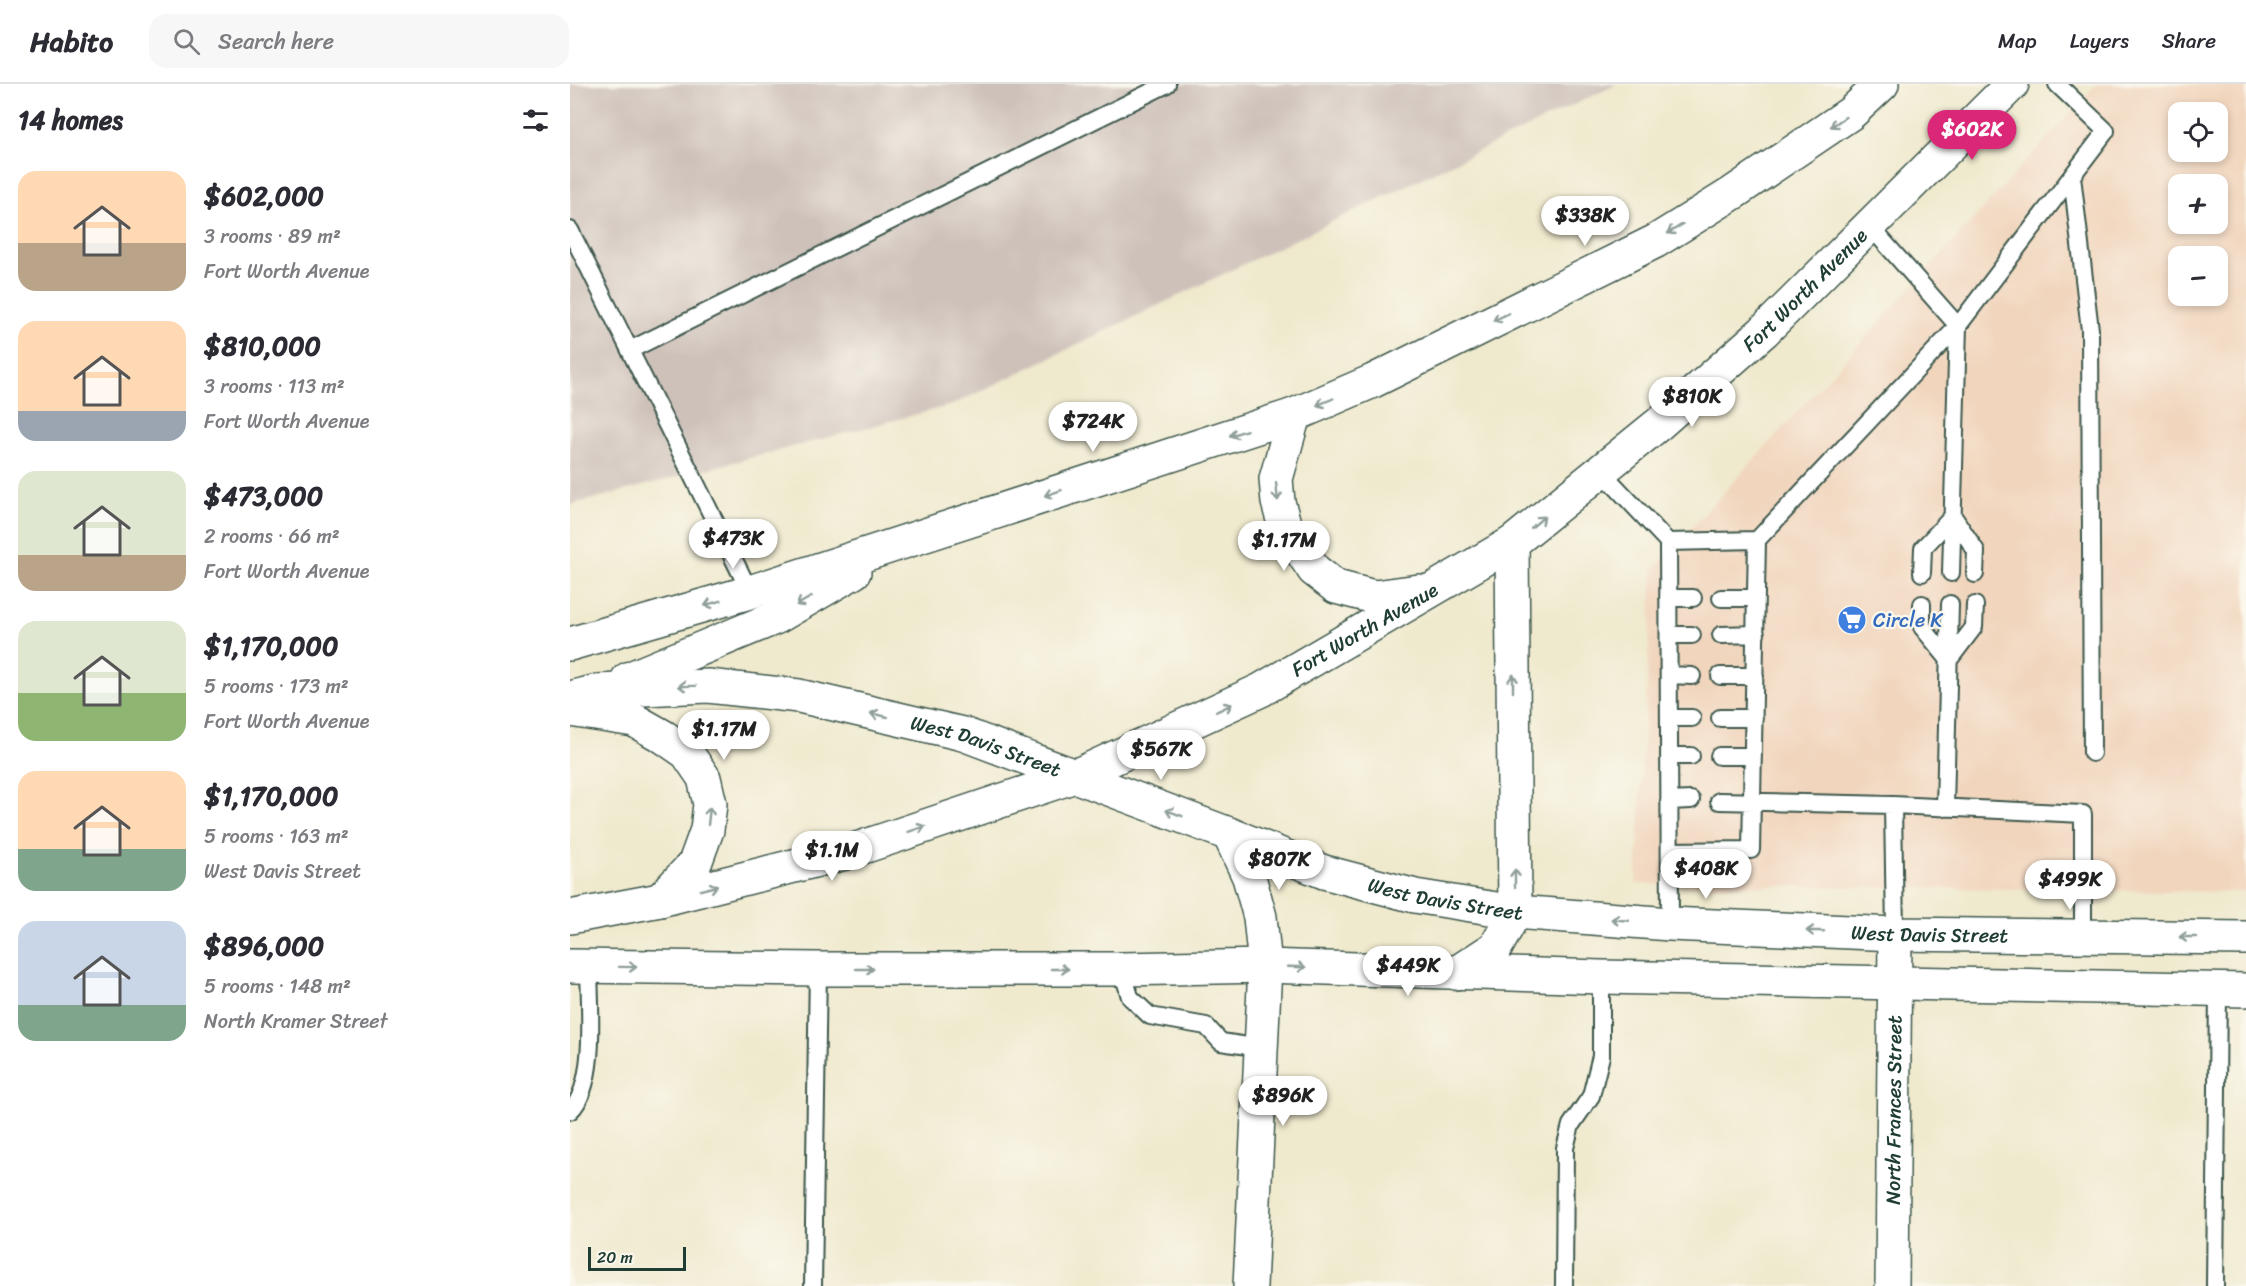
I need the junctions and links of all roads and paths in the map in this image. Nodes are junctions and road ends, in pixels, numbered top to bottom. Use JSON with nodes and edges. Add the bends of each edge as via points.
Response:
{"nodes":[{"id":1,"x":1167,"y":84,"type":"edge"},
{"id":2,"x":1882,"y":84,"type":"edge"},
{"id":3,"x":2012,"y":84,"type":"edge"},
{"id":4,"x":2057,"y":84,"type":"edge"},
{"id":5,"x":2072,"y":176,"type":"junction"},
{"id":6,"x":1870,"y":226,"type":"junction"},
{"id":7,"x":570,"y":230,"type":"edge"},
{"id":8,"x":1958,"y":326,"type":"junction"},
{"id":9,"x":630,"y":350,"type":"junction"},
{"id":10,"x":1294,"y":415,"type":"junction"},
{"id":11,"x":1600,"y":471,"type":"junction"},
{"id":12,"x":1953,"y":516,"type":"junction"},
{"id":13,"x":908,"y":540,"type":"junction"},
{"id":14,"x":1757,"y":540,"type":"junction"},
{"id":15,"x":1668,"y":542,"type":"junction"},
{"id":16,"x":1512,"y":543,"type":"junction"},
{"id":17,"x":1923,"y":573,"type":"dead end"},
{"id":18,"x":1951,"y":573,"type":"dead end"},
{"id":19,"x":1975,"y":574,"type":"dead end"},
{"id":20,"x":1437,"y":588,"type":"junction"},
{"id":21,"x":750,"y":592,"type":"junction"},
{"id":22,"x":1668,"y":598,"type":"junction"},
{"id":23,"x":1693,"y":598,"type":"dead end"},
{"id":24,"x":1721,"y":598,"type":"dead end"},
{"id":25,"x":1756,"y":598,"type":"junction"},
{"id":26,"x":1923,"y":604,"type":"dead end"},
{"id":27,"x":1950,"y":604,"type":"dead end"},
{"id":28,"x":1975,"y":605,"type":"dead end"},
{"id":29,"x":1669,"y":634,"type":"junction"},
{"id":30,"x":1756,"y":634,"type":"junction"},
{"id":31,"x":1692,"y":635,"type":"dead end"},
{"id":32,"x":1721,"y":635,"type":"dead end"},
{"id":33,"x":570,"y":644,"type":"edge"},
{"id":34,"x":1949,"y":660,"type":"junction"},
{"id":35,"x":1669,"y":675,"type":"junction"},
{"id":36,"x":1692,"y":676,"type":"dead end"},
{"id":37,"x":1720,"y":676,"type":"dead end"},
{"id":38,"x":1755,"y":676,"type":"junction"},
{"id":39,"x":584,"y":694,"type":"edge"},
{"id":40,"x":570,"y":710,"type":"edge"},
{"id":41,"x":1669,"y":718,"type":"junction"},
{"id":42,"x":1692,"y":718,"type":"dead end"},
{"id":43,"x":1720,"y":718,"type":"dead end"},
{"id":44,"x":1754,"y":718,"type":"junction"},
{"id":45,"x":2092,"y":753,"type":"dead end"},
{"id":46,"x":1669,"y":756,"type":"junction"},
{"id":47,"x":1691,"y":756,"type":"dead end"},
{"id":48,"x":1719,"y":756,"type":"dead end"},
{"id":49,"x":1753,"y":756,"type":"junction"},
{"id":50,"x":1075,"y":776,"type":"junction"},
{"id":51,"x":1691,"y":800,"type":"dead end"},
{"id":52,"x":1669,"y":801,"type":"junction"},
{"id":53,"x":1719,"y":801,"type":"dead end"},
{"id":54,"x":1752,"y":801,"type":"junction"},
{"id":55,"x":1893,"y":805,"type":"junction"},
{"id":56,"x":1945,"y":808,"type":"junction"},
{"id":57,"x":1228,"y":834,"type":"junction"},
{"id":58,"x":1670,"y":851,"type":"junction"},
{"id":59,"x":660,"y":900,"type":"junction"},
{"id":60,"x":1515,"y":912,"type":"junction"},
{"id":61,"x":570,"y":917,"type":"edge"},
{"id":62,"x":1670,"y":924,"type":"junction"},
{"id":63,"x":1894,"y":934,"type":"junction"},
{"id":64,"x":2083,"y":937,"type":"junction"},
{"id":65,"x":2246,"y":938,"type":"edge"},
{"id":66,"x":580,"y":966,"type":"edge"},
{"id":67,"x":1265,"y":966,"type":"junction"},
{"id":68,"x":818,"y":969,"type":"junction"},
{"id":69,"x":1122,"y":969,"type":"junction"},
{"id":70,"x":1456,"y":973,"type":"junction"},
{"id":71,"x":1600,"y":977,"type":"junction"},
{"id":72,"x":1894,"y":984,"type":"junction"},
{"id":73,"x":2232,"y":990,"type":"edge"},
{"id":74,"x":1261,"y":1048,"type":"junction"},
{"id":75,"x":570,"y":1111,"type":"edge"},
{"id":76,"x":813,"y":1286,"type":"edge"},
{"id":77,"x":1250,"y":1286,"type":"edge"},
{"id":78,"x":1564,"y":1286,"type":"edge"},
{"id":79,"x":1892,"y":1286,"type":"edge"},
{"id":80,"x":2215,"y":1286,"type":"edge"}],
"edges":[{"from":1,"to":9,"type":"lane"},
{"from":2,"to":10,"type":"main road","one_way":true,"via":[[1851,113],[1656,241],[1373,381]]},
{"from":3,"to":6,"type":"main road","name":"Fort Worth Avenue"},
{"from":4,"to":5,"type":"lane","via":[[2106,131]]},
{"from":5,"to":8,"type":"lane"},
{"from":5,"to":45,"type":"lane","via":[[2090,330]]},
{"from":6,"to":8,"type":"lane"},
{"from":6,"to":11,"type":"main road","name":"Fort Worth Avenue","via":[[1763,332]]},
{"from":7,"to":9,"type":"lane"},
{"from":8,"to":12,"type":"lane"},
{"from":8,"to":14,"type":"lane"},
{"from":9,"to":21,"type":"lane"},
{"from":10,"to":13,"type":"main road","one_way":true},
{"from":10,"to":20,"type":"main road","one_way":true,"via":[[1276,479],[1278,502],[1284,526],[1314,570],[1336,587],[1374,597]]},
{"from":11,"to":15,"type":"lane"},
{"from":16,"to":11,"type":"main road","name":"Fort Worth Avenue","one_way":true},
{"from":12,"to":17,"type":"lane","via":[[1923,548]]},
{"from":12,"to":18,"type":"lane"},
{"from":12,"to":19,"type":"lane","via":[[1976,551]]},
{"from":13,"to":21,"type":"main road"},
{"from":13,"to":39,"type":"main road","one_way":true,"via":[[777,617]]},
{"from":14,"to":15,"type":"lane"},
{"from":14,"to":25,"type":"lane"},
{"from":15,"to":22,"type":"lane"},
{"from":16,"to":20,"type":"main road","name":"Fort Worth Avenue"},
{"from":60,"to":16,"type":"main road","one_way":true},
{"from":50,"to":20,"type":"main road","name":"Fort Worth Avenue","one_way":true,"via":[[1261,690]]},
{"from":21,"to":33,"type":"main road","one_way":true},
{"from":22,"to":23,"type":"lane"},
{"from":22,"to":29,"type":"lane"},
{"from":24,"to":25,"type":"lane"},
{"from":25,"to":30,"type":"lane"},
{"from":26,"to":34,"type":"lane","via":[[1923,627]]},
{"from":27,"to":34,"type":"lane"},
{"from":28,"to":34,"type":"lane","via":[[1974,627]]},
{"from":29,"to":31,"type":"lane"},
{"from":29,"to":35,"type":"lane"},
{"from":30,"to":32,"type":"lane"},
{"from":30,"to":38,"type":"lane"},
{"from":34,"to":56,"type":"lane"},
{"from":35,"to":36,"type":"lane"},
{"from":35,"to":41,"type":"lane"},
{"from":37,"to":38,"type":"lane"},
{"from":38,"to":44,"type":"lane"},
{"from":50,"to":39,"type":"main road","name":"West Davis Street","one_way":true,"via":[[963,734],[799,696],[708,686]]},
{"from":59,"to":40,"type":"main road","one_way":true,"via":[[695,863],[707,830],[710,804],[704,778],[687,753],[634,720]]},
{"from":41,"to":42,"type":"lane"},
{"from":41,"to":46,"type":"lane"},
{"from":43,"to":44,"type":"lane"},
{"from":44,"to":49,"type":"lane"},
{"from":46,"to":47,"type":"lane"},
{"from":46,"to":52,"type":"lane"},
{"from":48,"to":49,"type":"lane"},
{"from":49,"to":54,"type":"lane"},
{"from":57,"to":50,"type":"main road","name":"West Davis Street","one_way":true},
{"from":59,"to":50,"type":"main road","name":"Fort Worth Avenue","one_way":true,"via":[[845,853]]},
{"from":51,"to":52,"type":"lane"},
{"from":52,"to":58,"type":"lane"},
{"from":53,"to":54,"type":"lane"},
{"from":54,"to":55,"type":"lane"},
{"from":54,"to":58,"type":"lane","via":[[1751,850]]},
{"from":55,"to":56,"type":"lane"},
{"from":55,"to":63,"type":"lane"},
{"from":56,"to":64,"type":"lane","via":[[2083,814]]},
{"from":57,"to":60,"type":"main road","name":"West Davis Street","via":[[1324,872],[1415,896]]},
{"from":57,"to":67,"type":"main road","via":[[1249,877],[1260,917]]},
{"from":58,"to":62,"type":"lane"},
{"from":59,"to":61,"type":"main road","name":"Fort Worth Avenue"},
{"from":62,"to":60,"type":"main road","name":"West Davis Street","one_way":true},
{"from":60,"to":70,"type":"main road","via":[[1496,947]]},
{"from":63,"to":62,"type":"main road","name":"West Davis Street","one_way":true},
{"from":63,"to":64,"type":"main road","name":"West Davis Street"},
{"from":63,"to":72,"type":"main road","name":"North Frances Street"},
{"from":65,"to":64,"type":"main road","name":"West Davis Street","one_way":true},
{"from":66,"to":68,"type":"main road","one_way":true},
{"from":66,"to":75,"type":"lane","via":[[589,1069],[579,1103]]},
{"from":67,"to":69,"type":"main road"},
{"from":67,"to":70,"type":"main road","one_way":true},
{"from":67,"to":74,"type":"main road"},
{"from":68,"to":69,"type":"main road","one_way":true},
{"from":68,"to":76,"type":"lane"},
{"from":69,"to":74,"type":"lane","via":[[1130,996],[1150,1016],[1206,1026],[1221,1042]]},
{"from":70,"to":71,"type":"main road"},
{"from":71,"to":72,"type":"main road"},
{"from":71,"to":78,"type":"lane","via":[[1600,1056],[1591,1096],[1571,1125],[1565,1148]]},
{"from":72,"to":73,"type":"main road"},
{"from":72,"to":79,"type":"main road","name":"North Frances Street"},
{"from":73,"to":80,"type":"lane"},
{"from":74,"to":77,"type":"main road"}]}
